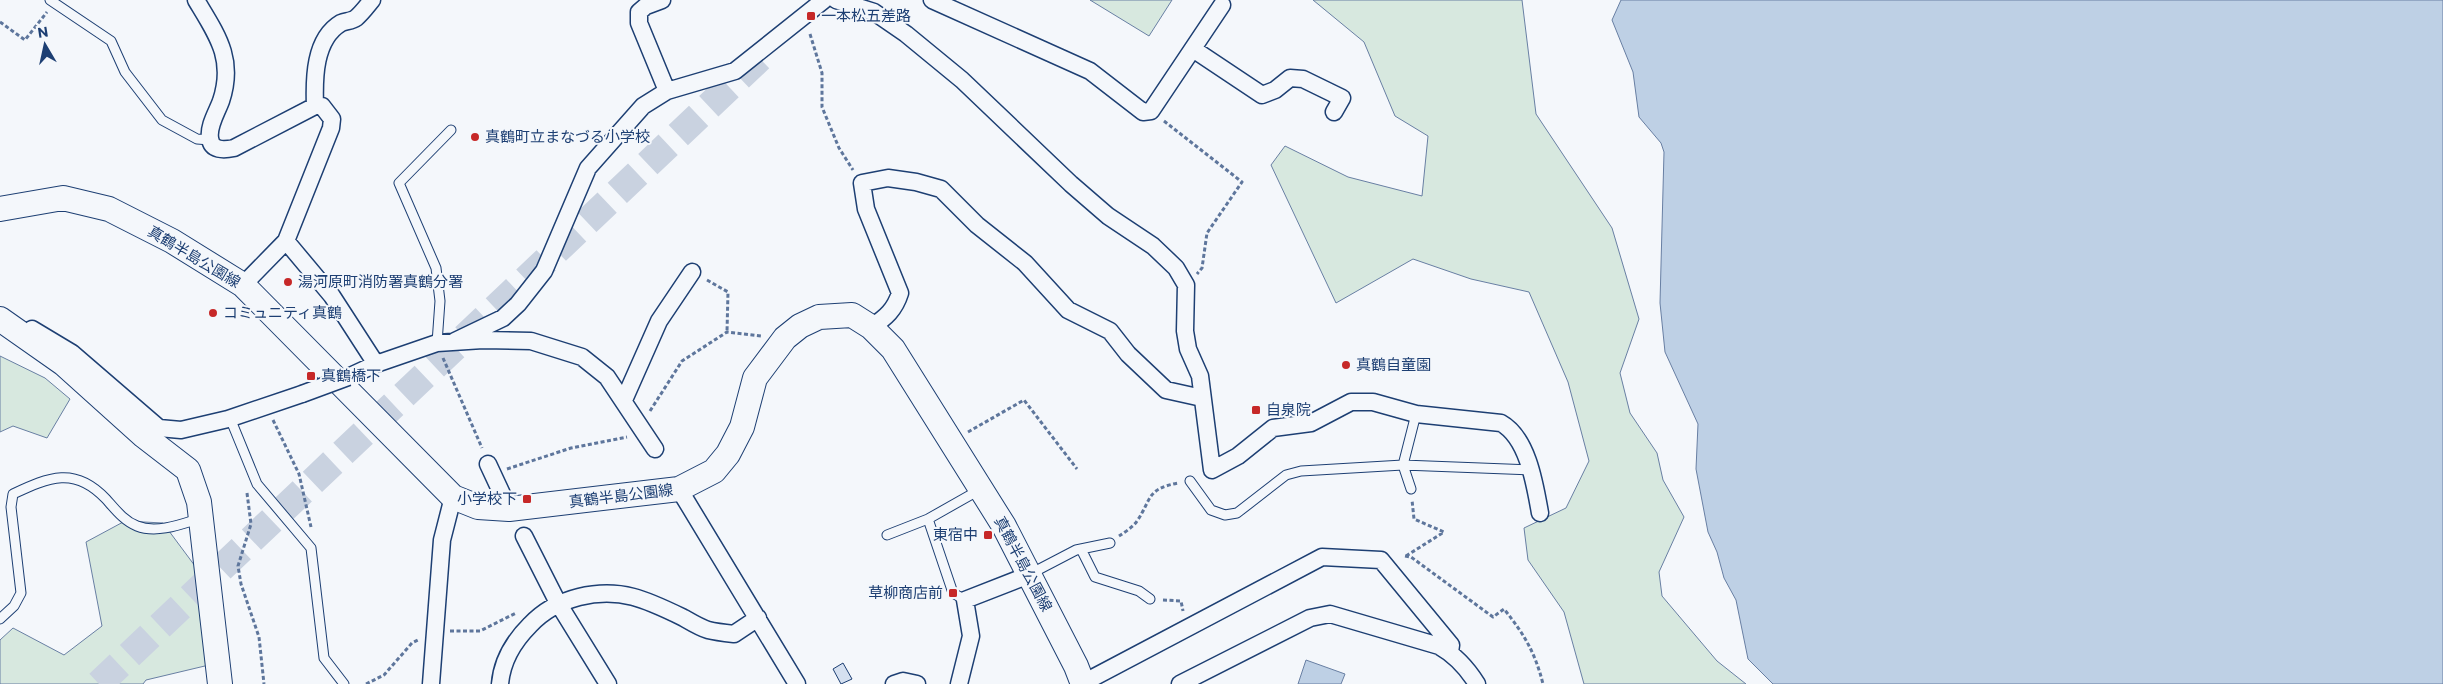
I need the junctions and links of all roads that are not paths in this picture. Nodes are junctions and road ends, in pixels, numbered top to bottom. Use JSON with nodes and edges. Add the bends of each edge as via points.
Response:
{"nodes":[{"id":1,"x":196,"y":0,"type":"edge"},
{"id":2,"x":372,"y":0,"type":"edge"},
{"id":3,"x":662,"y":0,"type":"edge"},
{"id":4,"x":828,"y":0,"type":"edge"},
{"id":5,"x":932,"y":0,"type":"edge"},
{"id":6,"x":52,"y":1,"type":"edge"},
{"id":7,"x":1222,"y":5,"type":"dead end"},
{"id":8,"x":1193,"y":49,"type":"junction"},
{"id":9,"x":668,"y":91,"type":"junction"},
{"id":10,"x":315,"y":106,"type":"junction"},
{"id":11,"x":1334,"y":112,"type":"dead end"},
{"id":12,"x":451,"y":130,"type":"dead end"},
{"id":13,"x":210,"y":140,"type":"junction"},
{"id":14,"x":0,"y":209,"type":"edge"},
{"id":15,"x":286,"y":241,"type":"junction"},
{"id":16,"x":692,"y":272,"type":"road end"},
{"id":17,"x":243,"y":286,"type":"junction"},
{"id":18,"x":3,"y":321,"type":"edge"},
{"id":19,"x":871,"y":327,"type":"junction"},
{"id":20,"x":455,"y":341,"type":"junction"},
{"id":21,"x":436,"y":343,"type":"junction"},
{"id":22,"x":376,"y":364,"type":"junction"},
{"id":23,"x":1202,"y":398,"type":"junction"},
{"id":24,"x":624,"y":400,"type":"junction"},
{"id":25,"x":1416,"y":414,"type":"junction"},
{"id":26,"x":230,"y":418,"type":"junction"},
{"id":27,"x":655,"y":449,"type":"dead end"},
{"id":28,"x":1403,"y":465,"type":"junction"},
{"id":29,"x":490,"y":468,"type":"road end"},
{"id":30,"x":1532,"y":470,"type":"junction"},
{"id":31,"x":1190,"y":481,"type":"road end"},
{"id":32,"x":679,"y":489,"type":"junction"},
{"id":33,"x":981,"y":489,"type":"junction"},
{"id":34,"x":1411,"y":490,"type":"road end"},
{"id":35,"x":453,"y":498,"type":"junction"},
{"id":36,"x":509,"y":509,"type":"junction"},
{"id":37,"x":1540,"y":513,"type":"dead end"},
{"id":38,"x":201,"y":518,"type":"junction"},
{"id":39,"x":928,"y":519,"type":"junction"},
{"id":40,"x":887,"y":535,"type":"dead end"},
{"id":41,"x":524,"y":536,"type":"dead end"},
{"id":42,"x":1110,"y":543,"type":"road end"},
{"id":43,"x":1081,"y":549,"type":"junction"},
{"id":44,"x":1029,"y":574,"type":"junction"},
{"id":45,"x":1150,"y":599,"type":"road end"},
{"id":46,"x":965,"y":600,"type":"junction"},
{"id":47,"x":558,"y":603,"type":"junction"},
{"id":48,"x":758,"y":618,"type":"junction"},
{"id":49,"x":0,"y":619,"type":"edge"},
{"id":50,"x":1450,"y":652,"type":"junction"},
{"id":51,"x":220,"y":684,"type":"edge"},
{"id":52,"x":344,"y":684,"type":"edge"},
{"id":53,"x":431,"y":684,"type":"edge"},
{"id":54,"x":500,"y":684,"type":"edge"},
{"id":55,"x":608,"y":684,"type":"edge"},
{"id":56,"x":797,"y":684,"type":"edge"},
{"id":57,"x":894,"y":684,"type":"edge"},
{"id":58,"x":917,"y":684,"type":"edge"},
{"id":59,"x":959,"y":684,"type":"edge"},
{"id":60,"x":1083,"y":684,"type":"edge"},
{"id":61,"x":1180,"y":684,"type":"edge"},
{"id":62,"x":1477,"y":684,"type":"edge"}],
"edges":[{"from":1,"to":13,"type":"street","via":[[221,42],[226,59],[225,90],[210,130]]},
{"from":2,"to":10,"type":"street","via":[[355,18],[333,30],[320,51],[313,76]]},
{"from":3,"to":9,"type":"street","via":[[639,12],[639,23]]},
{"from":4,"to":9,"type":"street","via":[[735,71]]},
{"from":4,"to":23,"type":"street","via":[[874,12],[906,34],[948,68],[1093,203],[1153,246],[1176,268],[1186,285],[1185,331],[1188,349],[1200,376]]},
{"from":5,"to":8,"type":"street","via":[[1090,71],[1143,112],[1151,112]]},
{"from":6,"to":13,"type":"lane","via":[[111,41],[125,72],[162,120],[197,139]]},
{"from":7,"to":8,"type":"street"},
{"from":8,"to":11,"type":"street","via":[[1262,95],[1290,78],[1303,79],[1342,98]]},
{"from":9,"to":20,"type":"street","via":[[643,106],[588,168],[544,271],[518,304],[503,318]]},
{"from":10,"to":13,"type":"street","via":[[234,148],[224,150],[215,147]]},
{"from":10,"to":15,"type":"street","via":[[322,106],[329,113],[331,128]]},
{"from":12,"to":21,"type":"lane","via":[[399,183],[436,268],[440,301]]},
{"from":14,"to":17,"type":"main road","name":"真鶴半島公園線","via":[[63,198],[108,209],[172,241]]},
{"from":15,"to":17,"type":"street"},
{"from":15,"to":22,"type":"street","via":[[332,296]]},
{"from":16,"to":24,"type":"street","via":[[659,321]]},
{"from":17,"to":35,"type":"main road","name":"真鶴半島公園線"},
{"from":18,"to":26,"type":"street","via":[[26,325],[72,353],[159,428],[180,430]]},
{"from":18,"to":38,"type":"main road","via":[[64,364],[144,436],[188,470]]},
{"from":19,"to":23,"type":"street","via":[[896,306],[900,293],[866,210],[862,183],[888,178],[916,182],[941,189],[977,225],[1025,263],[1068,310],[1110,331],[1128,354],[1166,390]]},
{"from":19,"to":32,"type":"main road","name":"真鶴半島公園線","via":[[852,315],[832,314],[819,316],[800,326],[786,338],[755,378],[742,427],[728,454],[714,471]]},
{"from":19,"to":33,"type":"main road","name":"真鶴半島公園線","via":[[893,349]]},
{"from":20,"to":21,"type":"street"},
{"from":20,"to":24,"type":"street","via":[[531,341],[582,357],[607,377]]},
{"from":21,"to":22,"type":"street"},
{"from":22,"to":26,"type":"street","bridge":true},
{"from":23,"to":25,"type":"street","via":[[1212,470],[1238,456],[1273,428],[1311,423],[1351,402],[1374,402]]},
{"from":24,"to":27,"type":"street"},
{"from":25,"to":28,"type":"lane"},
{"from":25,"to":30,"type":"street","via":[[1501,424],[1510,429]]},
{"from":26,"to":52,"type":"lane","via":[[257,484],[311,548],[324,658]]},
{"from":28,"to":30,"type":"lane"},
{"from":28,"to":31,"type":"lane","via":[[1334,468],[1286,475],[1238,513],[1225,515],[1211,510]]},
{"from":28,"to":34,"type":"lane"},
{"from":29,"to":36,"type":"street"},
{"from":30,"to":37,"type":"street"},
{"from":32,"to":36,"type":"main road","name":"真鶴半島公園線"},
{"from":32,"to":48,"type":"street"},
{"from":33,"to":39,"type":"lane"},
{"from":33,"to":44,"type":"main road","name":"真鶴半島公園線"},
{"from":35,"to":36,"type":"main road","name":"真鶴半島公園線","via":[[478,507]]},
{"from":35,"to":53,"type":"street","via":[[442,540]]},
{"from":38,"to":49,"type":"lane","via":[[166,529],[138,527],[99,492],[76,477],[42,480],[13,494],[11,507],[21,593],[14,606]]},
{"from":38,"to":51,"type":"main road"},
{"from":39,"to":40,"type":"lane"},
{"from":39,"to":46,"type":"lane","via":[[953,593]]},
{"from":41,"to":47,"type":"street"},
{"from":42,"to":43,"type":"lane"},
{"from":43,"to":44,"type":"lane"},
{"from":43,"to":45,"type":"lane","via":[[1096,577],[1139,591]]},
{"from":44,"to":46,"type":"street"},
{"from":44,"to":60,"type":"main road","name":"真鶴半島公園線"},
{"from":46,"to":59,"type":"street","via":[[971,636]]},
{"from":47,"to":48,"type":"street","via":[[601,593],[624,593],[707,630],[734,634]]},
{"from":47,"to":54,"type":"street","via":[[516,639],[501,671]]},
{"from":47,"to":55,"type":"street"},
{"from":48,"to":56,"type":"street"},
{"from":50,"to":60,"type":"street","via":[[1451,645],[1381,560],[1322,557]]},
{"from":50,"to":61,"type":"street","via":[[1330,614],[1310,618]]},
{"from":50,"to":62,"type":"street"},
{"from":57,"to":58,"type":"street","via":[[903,681]]}]}
